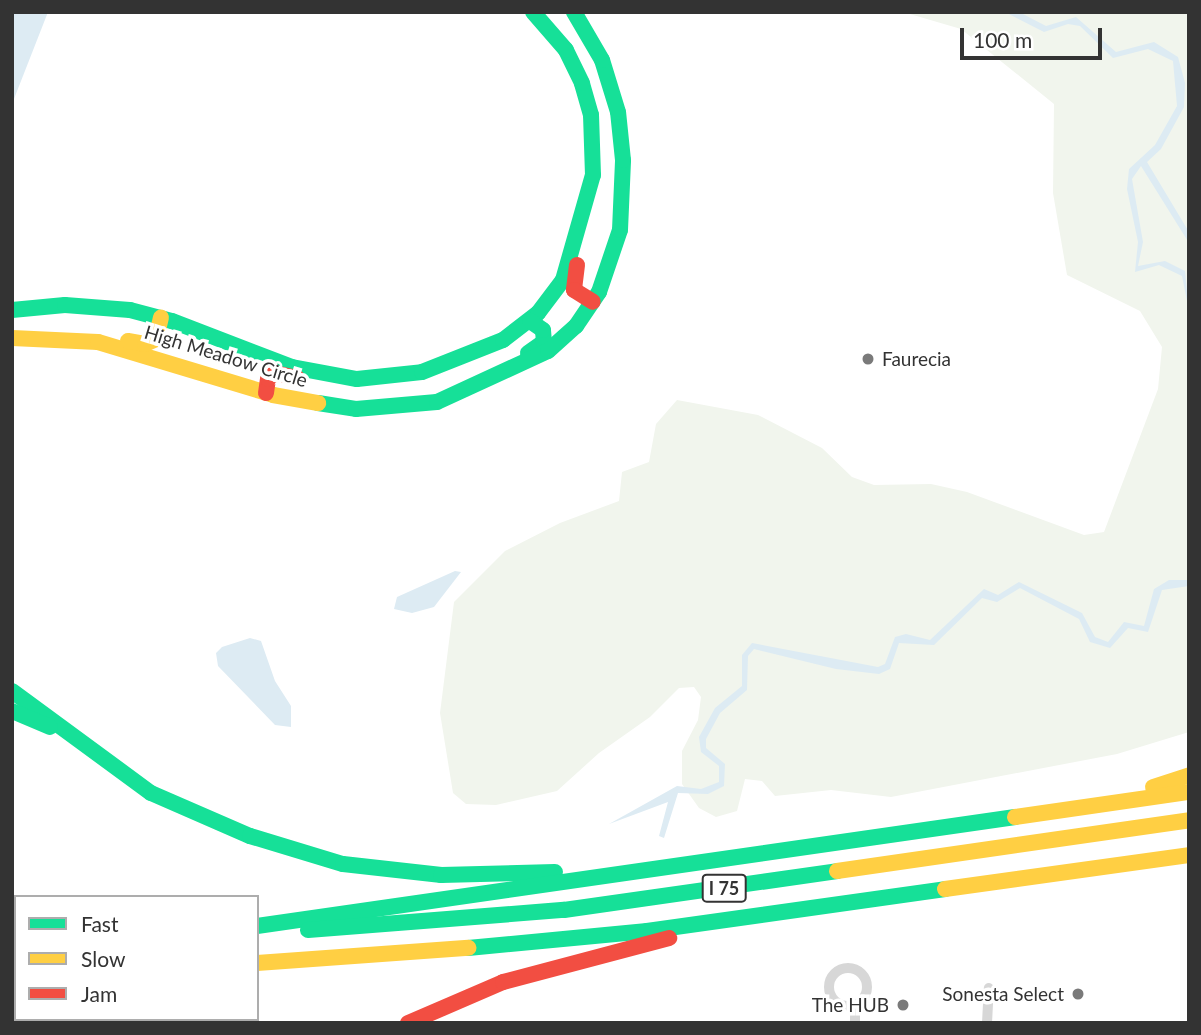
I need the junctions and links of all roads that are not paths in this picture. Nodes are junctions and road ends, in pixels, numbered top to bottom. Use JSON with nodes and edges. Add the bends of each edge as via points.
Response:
{"nodes":[{"id":1,"x":533,"y":12,"type":"edge"},
{"id":2,"x":562,"y":12,"type":"edge"},
{"id":3,"x":574,"y":12,"type":"edge"},
{"id":4,"x":593,"y":43,"type":"junction"},
{"id":5,"x":593,"y":175,"type":"junction"},
{"id":6,"x":593,"y":302,"type":"junction"},
{"id":7,"x":12,"y":310,"type":"edge"},
{"id":8,"x":161,"y":318,"type":"junction"},
{"id":9,"x":530,"y":321,"type":"junction"},
{"id":10,"x":58,"y":337,"type":"junction"},
{"id":11,"x":12,"y":338,"type":"edge"},
{"id":12,"x":377,"y":379,"type":"junction"},
{"id":13,"x":464,"y":392,"type":"junction"},
{"id":14,"x":266,"y":393,"type":"junction"},
{"id":15,"x":12,"y":691,"type":"edge"},
{"id":16,"x":12,"y":711,"type":"edge"},
{"id":17,"x":88,"y":747,"type":"junction"},
{"id":18,"x":1189,"y":775,"type":"edge"},
{"id":19,"x":1189,"y":792,"type":"edge"},
{"id":20,"x":1083,"y":805,"type":"junction"},
{"id":21,"x":1189,"y":820,"type":"edge"},
{"id":22,"x":765,"y":855,"type":"junction"},
{"id":23,"x":1189,"y":855,"type":"edge"},
{"id":24,"x":736,"y":920,"type":"junction"},
{"id":25,"x":259,"y":926,"type":"edge"},
{"id":26,"x":259,"y":932,"type":"edge"},
{"id":27,"x":259,"y":963,"type":"edge"},
{"id":28,"x":989,"y":988,"type":"dead end"},
{"id":29,"x":855,"y":1005,"type":"dead end"},
{"id":30,"x":408,"y":1023,"type":"edge"},
{"id":31,"x":855,"y":1023,"type":"edge"},
{"id":32,"x":987,"y":1023,"type":"edge"}],
"edges":[{"from":1,"to":5,"type":"main road","name":"High Meadow Circle","via":[[561,44],[582,83],[593,130]]},
{"from":2,"to":4,"type":"main road"},
{"from":3,"to":4,"type":"main road","name":"High Meadow Circle"},
{"from":4,"to":6,"type":"main road","name":"High Meadow Circle","via":[[612,86],[623,160],[620,230],[609,272]]},
{"from":5,"to":6,"type":"main road","via":[[597,197],[572,285],[577,294]]},
{"from":5,"to":9,"type":"main road","name":"High Meadow Circle","via":[[564,280]]},
{"from":6,"to":13,"type":"main road","name":"High Meadow Circle","via":[[576,326],[548,351]]},
{"from":7,"to":8,"type":"main road","name":"High Meadow Circle","via":[[109,307]]},
{"from":8,"to":10,"type":"main road","via":[[160,333],[145,344],[70,330]]},
{"from":8,"to":12,"type":"main road","name":"High Meadow Circle","via":[[313,373]]},
{"from":9,"to":12,"type":"main road","name":"High Meadow Circle","via":[[503,340],[443,365]]},
{"from":9,"to":13,"type":"main road","via":[[543,330],[544,342],[475,379]]},
{"from":10,"to":11,"type":"main road","name":"High Meadow Circle"},
{"from":10,"to":14,"type":"main road","name":"High Meadow Circle","via":[[136,350]]},
{"from":12,"to":14,"type":"main road","via":[[354,388],[275,373],[268,379]]},
{"from":13,"to":14,"type":"main road","name":"High Meadow Circle","via":[[384,409],[328,406]]},
{"from":15,"to":17,"type":"main road"},
{"from":16,"to":17,"type":"main road"},
{"from":17,"to":22,"type":"main road","via":[[175,805],[250,836],[343,864],[441,875],[533,874]]},
{"from":18,"to":20,"type":"main road"},
{"from":19,"to":20,"type":"main road"},
{"from":20,"to":22,"type":"main road"},
{"from":21,"to":26,"type":"main road","number":"I 75","via":[[578,908],[410,925]]},
{"from":22,"to":25,"type":"main road"},
{"from":23,"to":24,"type":"main road","number":"I 75"},
{"from":24,"to":27,"type":"main road","number":"I 75","via":[[425,953]]},
{"from":24,"to":30,"type":"main road","via":[[503,982]]},
{"from":28,"to":32,"type":"street"},
{"from":29,"to":31,"type":"street"}]}
